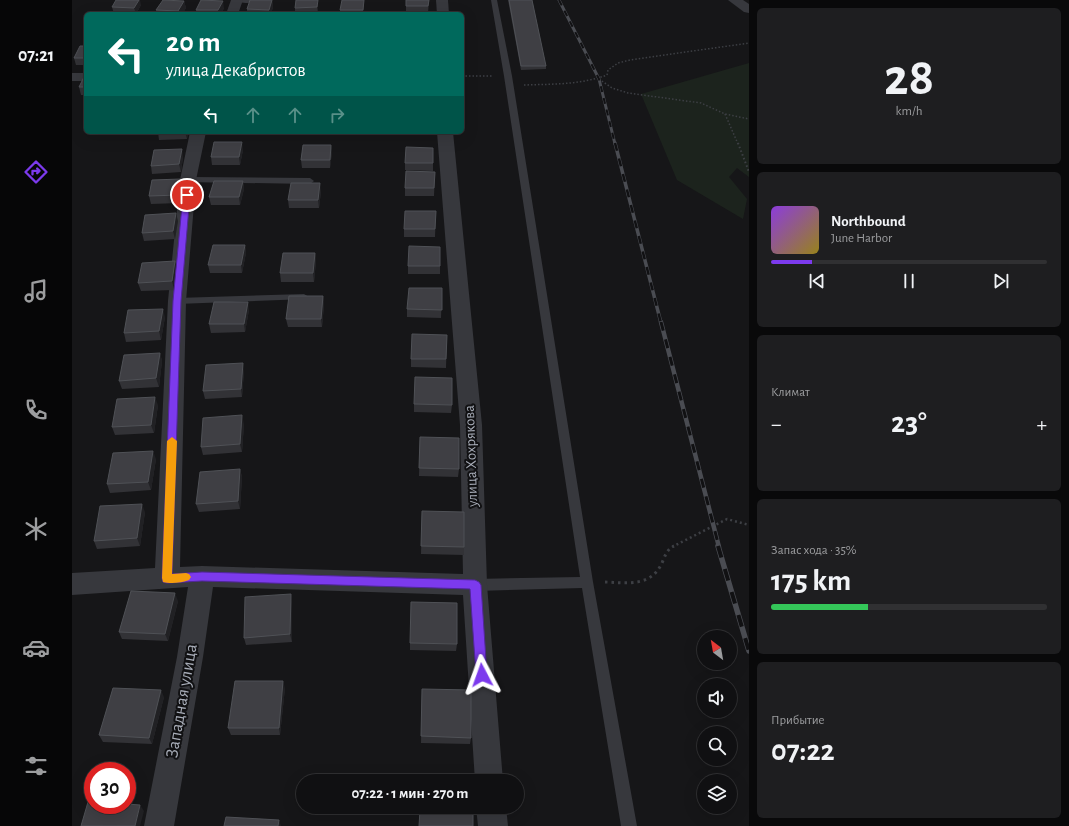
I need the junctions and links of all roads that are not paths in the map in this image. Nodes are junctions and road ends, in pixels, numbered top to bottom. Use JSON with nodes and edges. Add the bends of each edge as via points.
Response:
{"nodes":[{"id":1,"x":237,"y":0,"type":"edge"},
{"id":2,"x":258,"y":0,"type":"edge"},
{"id":3,"x":442,"y":0,"type":"edge"},
{"id":4,"x":494,"y":0,"type":"edge"},
{"id":5,"x":734,"y":0,"type":"edge"},
{"id":6,"x":749,"y":9,"type":"edge"},
{"id":7,"x":233,"y":12,"type":"edge"},
{"id":8,"x":442,"y":12,"type":"edge"},
{"id":9,"x":72,"y":77,"type":"edge"},
{"id":10,"x":84,"y":77,"type":"edge"},
{"id":11,"x":198,"y":134,"type":"edge"},
{"id":12,"x":446,"y":134,"type":"edge"},
{"id":13,"x":188,"y":180,"type":"junction"},
{"id":14,"x":310,"y":181,"type":"edge"},
{"id":15,"x":311,"y":297,"type":"edge"},
{"id":16,"x":177,"y":301,"type":"junction"},
{"id":17,"x":202,"y":576,"type":"junction"},
{"id":18,"x":167,"y":578,"type":"junction"},
{"id":19,"x":587,"y":582,"type":"junction"},
{"id":20,"x":72,"y":584,"type":"edge"},
{"id":21,"x":475,"y":585,"type":"junction"},
{"id":22,"x":488,"y":774,"type":"edge"},
{"id":23,"x":491,"y":814,"type":"edge"},
{"id":24,"x":159,"y":826,"type":"edge"},
{"id":25,"x":492,"y":826,"type":"edge"},
{"id":26,"x":629,"y":826,"type":"edge"}],
"edges":[{"from":1,"to":2,"type":"lane"},
{"from":1,"to":7,"type":"street"},
{"from":3,"to":8,"type":"street"},
{"from":4,"to":19,"type":"lane","via":[[509,80]]},
{"from":5,"to":6,"type":"street"},
{"from":9,"to":10,"type":"street"},
{"from":11,"to":13,"type":"street"},
{"from":12,"to":21,"type":"street","name":"улица Хохрякова","via":[[471,425]]},
{"from":13,"to":14,"type":"lane"},
{"from":13,"to":16,"type":"street"},
{"from":15,"to":16,"type":"lane"},
{"from":16,"to":18,"type":"street"},
{"from":17,"to":18,"type":"street"},
{"from":17,"to":21,"type":"street"},
{"from":17,"to":24,"type":"street","name":"Западная улица"},
{"from":18,"to":20,"type":"street"},
{"from":19,"to":21,"type":"lane"},
{"from":19,"to":26,"type":"lane"},
{"from":21,"to":22,"type":"street","name":"улица Хохрякова"},
{"from":23,"to":25,"type":"street"}]}
